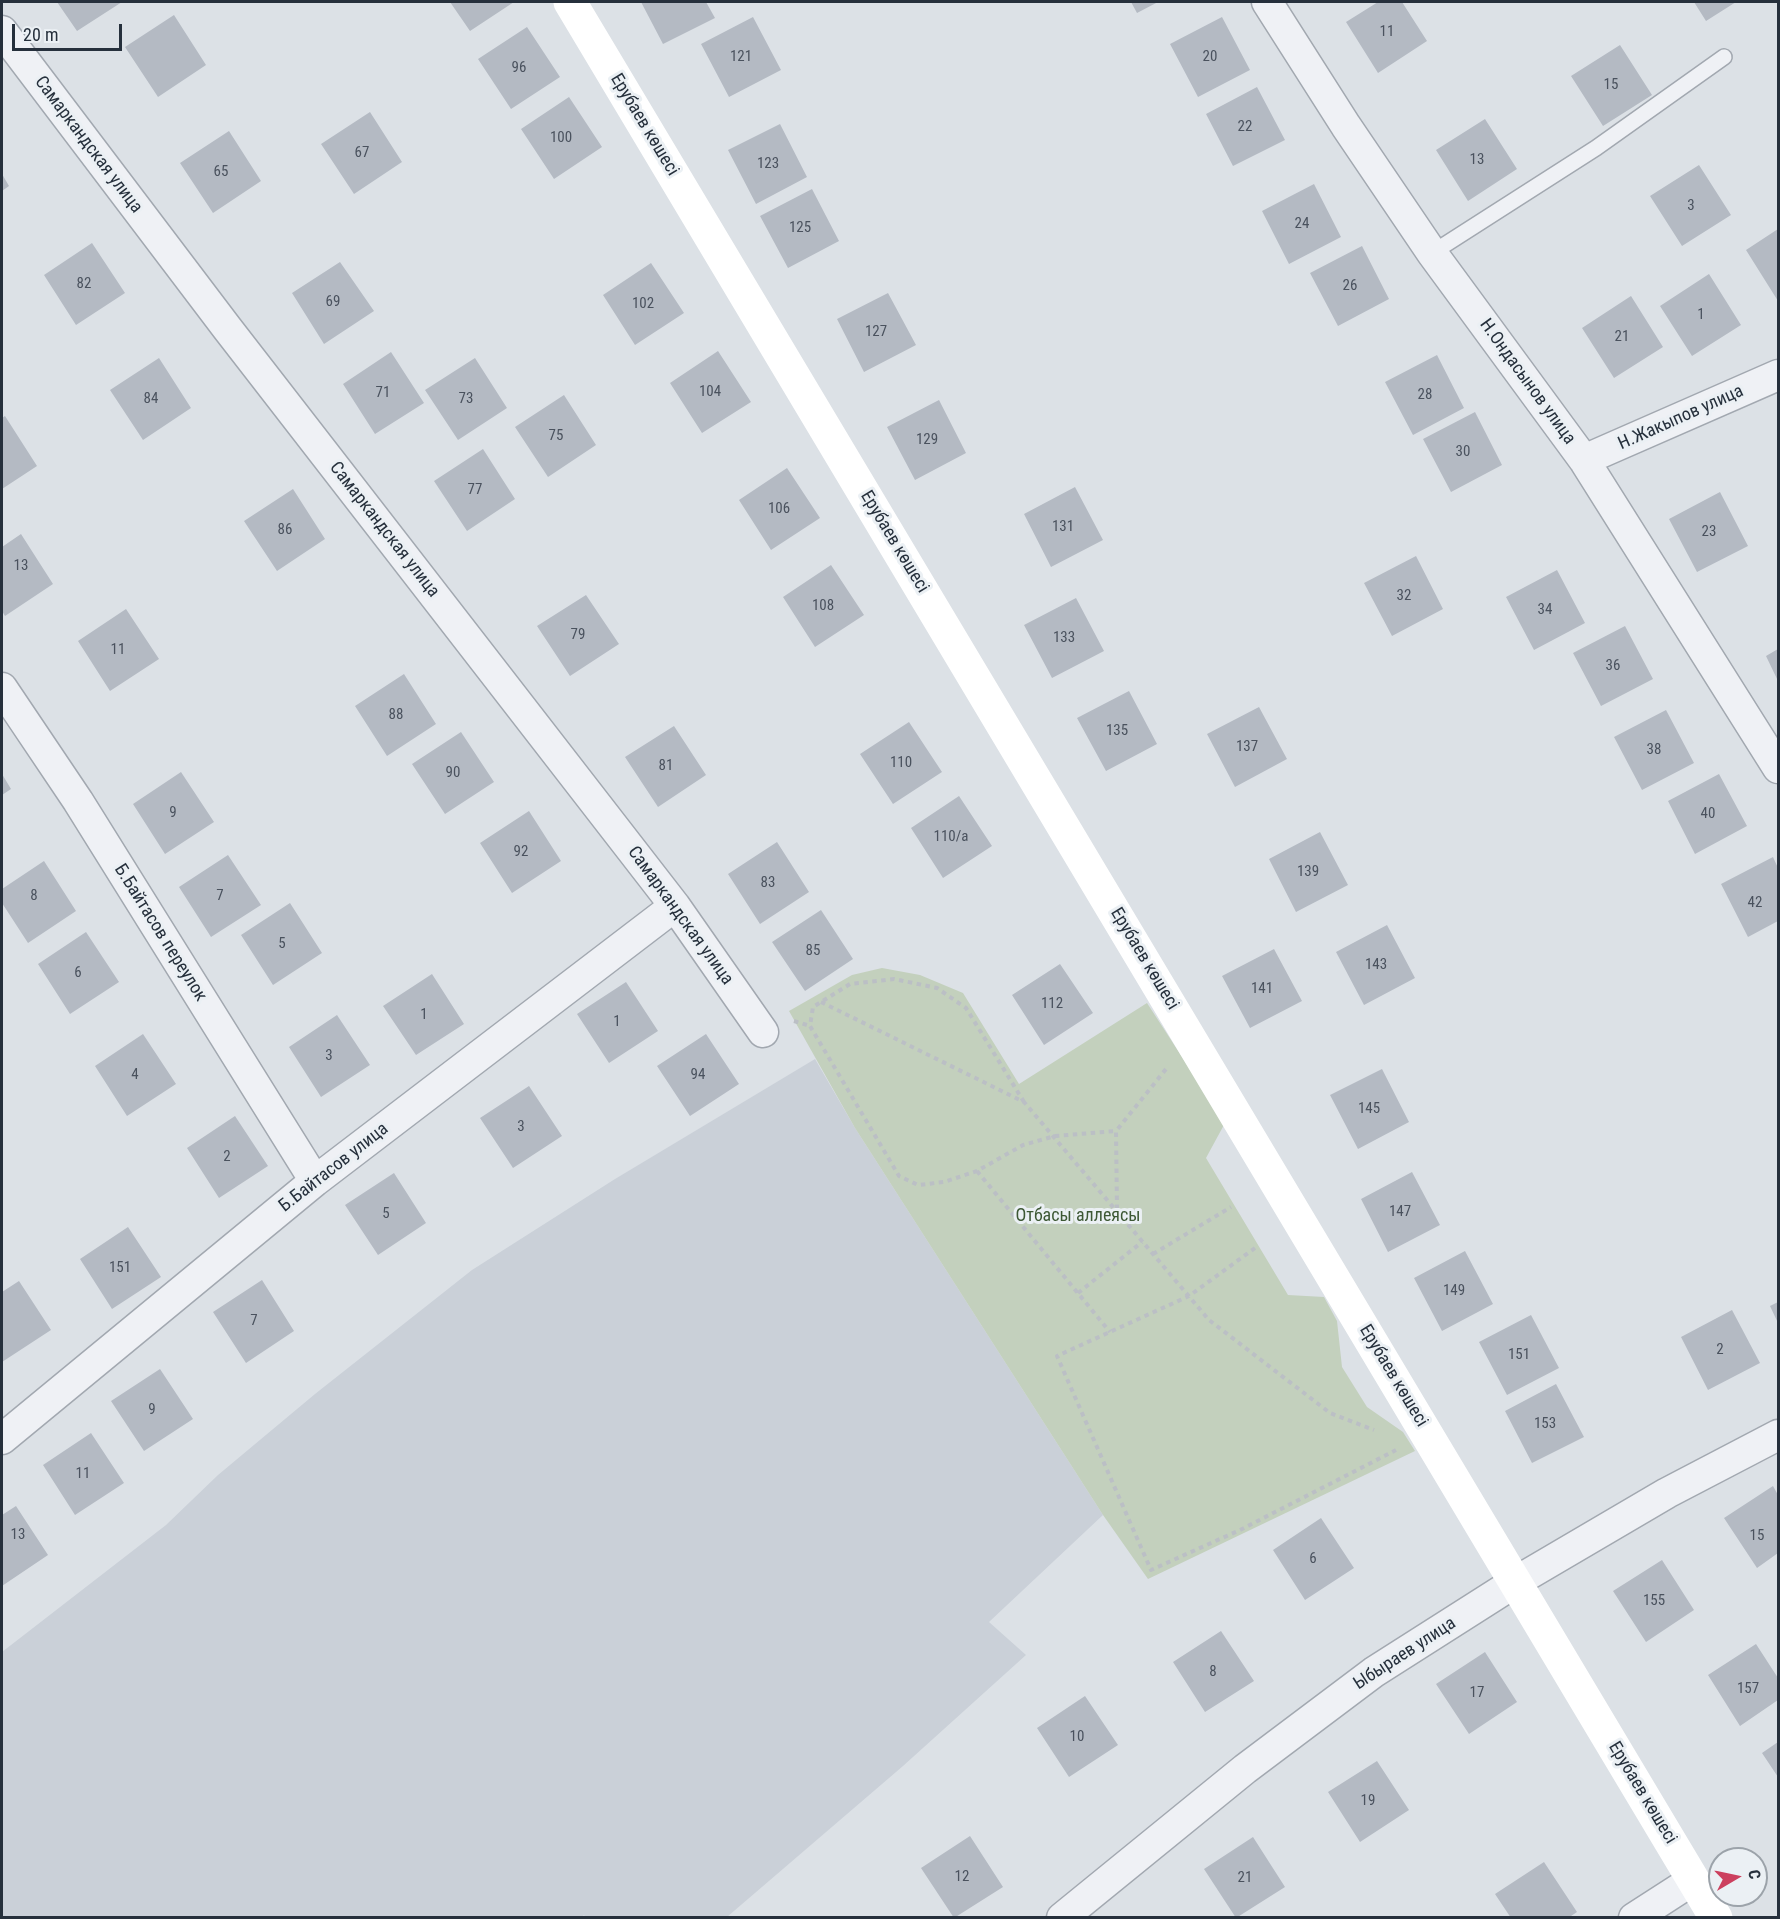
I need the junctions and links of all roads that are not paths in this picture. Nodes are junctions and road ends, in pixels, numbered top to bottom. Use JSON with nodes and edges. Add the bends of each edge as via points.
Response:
{"nodes":[{"id":1,"x":570,"y":2,"type":"edge"},
{"id":2,"x":1268,"y":2,"type":"edge"},
{"id":3,"x":2,"y":31,"type":"edge"},
{"id":4,"x":1724,"y":57,"type":"dead end"},
{"id":5,"x":1432,"y":253,"type":"junction"},
{"id":6,"x":1779,"y":375,"type":"edge"},
{"id":7,"x":1584,"y":460,"type":"junction"},
{"id":8,"x":2,"y":688,"type":"edge"},
{"id":9,"x":1779,"y":768,"type":"edge"},
{"id":10,"x":675,"y":906,"type":"junction"},
{"id":11,"x":763,"y":1032,"type":"dead end"},
{"id":12,"x":315,"y":1181,"type":"junction"},
{"id":13,"x":1779,"y":1435,"type":"edge"},
{"id":14,"x":2,"y":1439,"type":"edge"},
{"id":15,"x":1517,"y":1581,"type":"junction"},
{"id":16,"x":1693,"y":1880,"type":"junction"},
{"id":17,"x":1062,"y":1917,"type":"edge"},
{"id":18,"x":1634,"y":1917,"type":"edge"},
{"id":19,"x":1716,"y":1917,"type":"edge"}],
"edges":[{"from":1,"to":15,"type":"main road","name":"Ерубаев көшесі"},
{"from":2,"to":5,"type":"street","name":"Н.Ондасынов улица"},
{"from":3,"to":10,"type":"street","name":"Самаркандская улица"},
{"from":4,"to":5,"type":"lane","via":[[1596,148]]},
{"from":5,"to":7,"type":"street","name":"Н.Ондасынов улица"},
{"from":6,"to":7,"type":"street","name":"Н.Жакыпов улица"},
{"from":7,"to":9,"type":"street","name":"Н.Ондасынов улица"},
{"from":8,"to":12,"type":"street","name":"Б.Байтасов переулок","via":[[78,801]]},
{"from":10,"to":11,"type":"street","name":"Самаркандская улица"},
{"from":10,"to":12,"type":"street","name":"Б.Байтасов улица"},
{"from":12,"to":14,"type":"street","name":"Б.Байтасов улица"},
{"from":13,"to":15,"type":"street","name":"Ыбыраев улица","via":[[1667,1493]]},
{"from":15,"to":16,"type":"main road","name":"Ерубаев көшесі"},
{"from":15,"to":17,"type":"street","name":"Ыбыраев улица","via":[[1374,1672],[1245,1769]]},
{"from":16,"to":18,"type":"street"},
{"from":16,"to":19,"type":"main road","name":"Ерубаев көшесі"}]}
